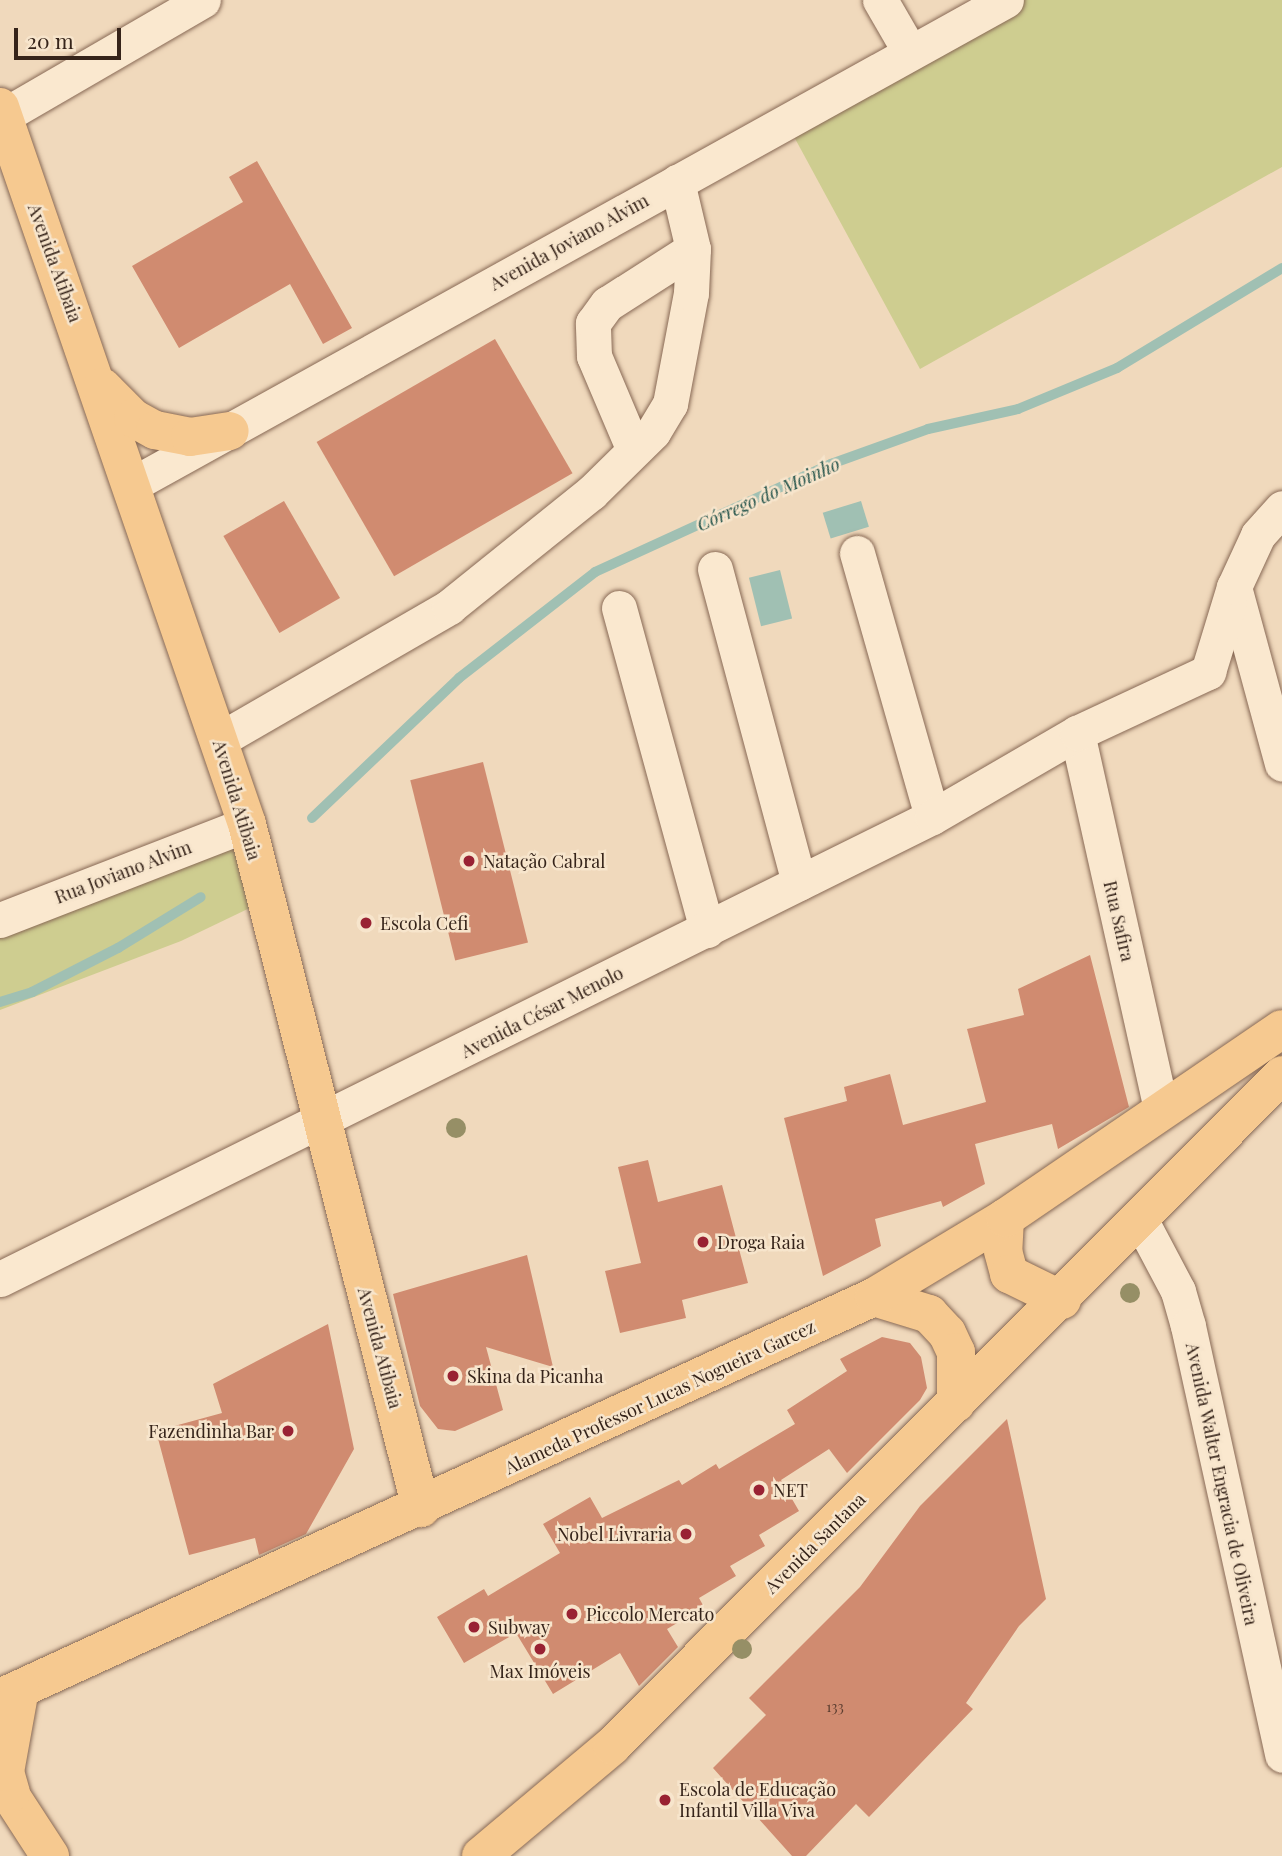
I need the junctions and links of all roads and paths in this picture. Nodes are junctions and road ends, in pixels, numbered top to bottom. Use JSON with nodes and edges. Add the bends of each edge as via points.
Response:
{"nodes":[{"id":1,"x":203,"y":0,"type":"edge"},
{"id":2,"x":880,"y":0,"type":"edge"},
{"id":3,"x":1006,"y":0,"type":"edge"},
{"id":4,"x":910,"y":52,"type":"junction"},
{"id":5,"x":4,"y":133,"type":"edge"},
{"id":6,"x":677,"y":182,"type":"junction"},
{"id":7,"x":693,"y":249,"type":"junction"},
{"id":8,"x":99,"y":384,"type":"junction"},
{"id":9,"x":230,"y":430,"type":"junction"},
{"id":10,"x":633,"y":448,"type":"junction"},
{"id":11,"x":133,"y":484,"type":"junction"},
{"id":12,"x":1282,"y":508,"type":"edge"},
{"id":13,"x":857,"y":554,"type":"dead end"},
{"id":14,"x":715,"y":569,"type":"dead end"},
{"id":15,"x":1234,"y":587,"type":"junction"},
{"id":16,"x":620,"y":608,"type":"dead end"},
{"id":17,"x":1077,"y":733,"type":"junction"},
{"id":18,"x":219,"y":740,"type":"junction"},
{"id":19,"x":1282,"y":764,"type":"edge"},
{"id":20,"x":932,"y":817,"type":"junction"},
{"id":21,"x":247,"y":824,"type":"junction"},
{"id":22,"x":799,"y":883,"type":"junction"},
{"id":23,"x":0,"y":920,"type":"edge"},
{"id":24,"x":707,"y":930,"type":"junction"},
{"id":25,"x":1282,"y":1029,"type":"edge"},
{"id":26,"x":1282,"y":1075,"type":"edge"},
{"id":27,"x":1161,"y":1108,"type":"junction"},
{"id":28,"x":321,"y":1123,"type":"junction"},
{"id":29,"x":1006,"y":1219,"type":"junction"},
{"id":30,"x":1141,"y":1221,"type":"junction"},
{"id":31,"x":0,"y":1279,"type":"edge"},
{"id":32,"x":874,"y":1297,"type":"junction"},
{"id":33,"x":1062,"y":1300,"type":"junction"},
{"id":34,"x":956,"y":1403,"type":"junction"},
{"id":35,"x":421,"y":1508,"type":"junction"},
{"id":36,"x":10,"y":1693,"type":"edge"},
{"id":37,"x":1282,"y":1755,"type":"edge"},
{"id":38,"x":5,"y":1786,"type":"edge"},
{"id":39,"x":50,"y":1856,"type":"edge"},
{"id":40,"x":481,"y":1856,"type":"edge"}],
"edges":[{"from":1,"to":5,"type":"street"},
{"from":2,"to":4,"type":"street"},
{"from":3,"to":4,"type":"street","name":"Avenida Joviano Alvim"},
{"from":4,"to":6,"type":"street","name":"Avenida Joviano Alvim"},
{"from":5,"to":8,"type":"main road","name":"Avenida Atibaia"},
{"from":6,"to":7,"type":"street"},
{"from":6,"to":9,"type":"street","name":"Avenida Joviano Alvim"},
{"from":7,"to":10,"type":"street","via":[[685,336],[670,404],[653,432]]},
{"from":7,"to":10,"type":"street","via":[[607,304],[593,323],[594,356]]},
{"from":8,"to":9,"type":"main road","via":[[133,418],[155,430],[190,437]]},
{"from":8,"to":11,"type":"main road","name":"Avenida Atibaia"},
{"from":9,"to":11,"type":"street","name":"Avenida Joviano Alvim"},
{"from":10,"to":18,"type":"street","via":[[591,493],[449,607]]},
{"from":11,"to":18,"type":"main road","name":"Avenida Atibaia"},
{"from":12,"to":15,"type":"street","name":"Avenida César Menolo","via":[[1258,535]]},
{"from":13,"to":20,"type":"street"},
{"from":14,"to":22,"type":"street"},
{"from":15,"to":17,"type":"street","name":"Avenida César Menolo","via":[[1208,671]]},
{"from":15,"to":19,"type":"street"},
{"from":16,"to":24,"type":"street"},
{"from":17,"to":20,"type":"street","name":"Avenida César Menolo"},
{"from":17,"to":27,"type":"street","name":"Rua Safira"},
{"from":18,"to":21,"type":"main road","name":"Avenida Atibaia"},
{"from":20,"to":22,"type":"street","name":"Avenida César Menolo"},
{"from":21,"to":23,"type":"street","name":"Rua Joviano Alvim"},
{"from":21,"to":28,"type":"main road","name":"Avenida Atibaia"},
{"from":22,"to":24,"type":"street","name":"Avenida César Menolo"},
{"from":24,"to":28,"type":"street","name":"Avenida César Menolo"},
{"from":25,"to":27,"type":"main road","name":"Alameda Professor Lucas Nogueira Garcez"},
{"from":26,"to":30,"type":"main road"},
{"from":27,"to":29,"type":"main road","name":"Alameda Professor Lucas Nogueira Garcez"},
{"from":28,"to":31,"type":"street","name":"Avenida César Menolo"},
{"from":28,"to":35,"type":"main road","name":"Avenida Atibaia"},
{"from":29,"to":32,"type":"main road","name":"Alameda Professor Lucas Nogueira Garcez"},
{"from":29,"to":33,"type":"main road","via":[[1003,1251],[1009,1274]]},
{"from":30,"to":33,"type":"main road","name":"Avenida Santana"},
{"from":30,"to":37,"type":"street","name":"Avenida Walter Engracia de Oliveira","via":[[1178,1291],[1188,1326]]},
{"from":32,"to":34,"type":"main road","via":[[929,1314],[947,1333],[956,1352]]},
{"from":32,"to":35,"type":"main road","name":"Alameda Professor Lucas Nogueira Garcez"},
{"from":33,"to":34,"type":"main road","name":"Avenida Santana"},
{"from":34,"to":40,"type":"main road","name":"Avenida Santana","via":[[612,1746]]},
{"from":35,"to":36,"type":"main road","name":"Alameda Professor Lucas Nogueira Garcez"},
{"from":36,"to":38,"type":"main road"},
{"from":38,"to":39,"type":"main road"}]}
